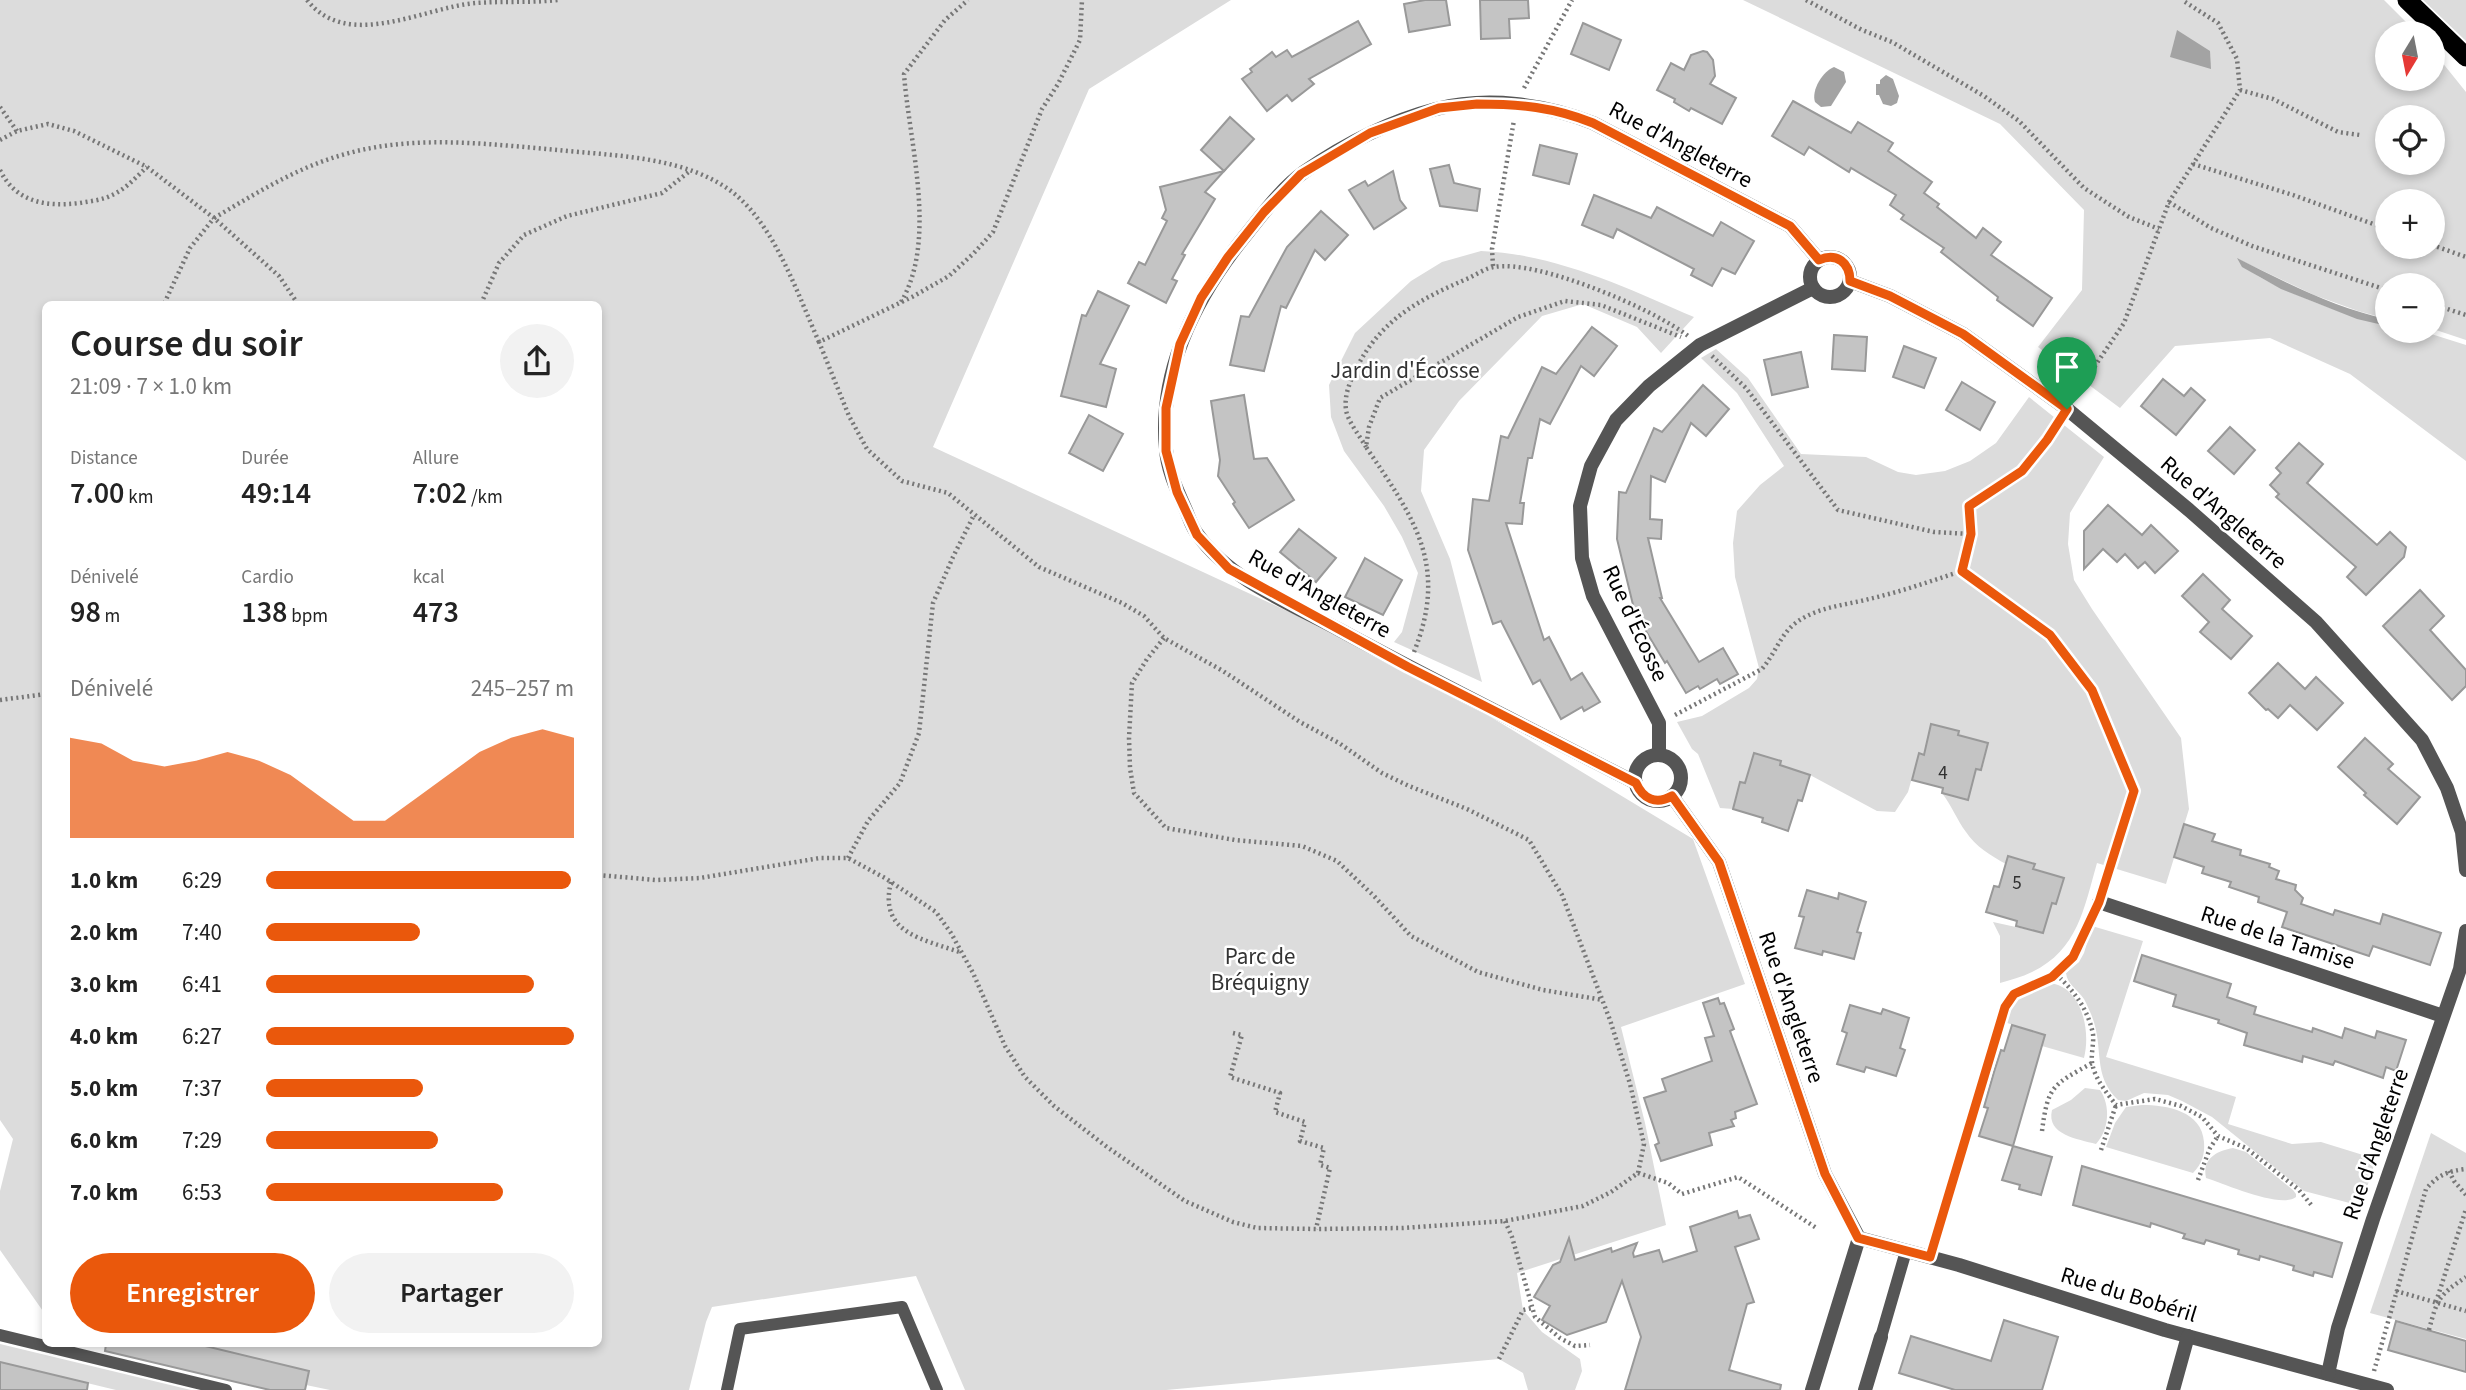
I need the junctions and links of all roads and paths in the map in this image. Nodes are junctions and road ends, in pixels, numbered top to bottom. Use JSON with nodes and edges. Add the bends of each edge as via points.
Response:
{"nodes":[{"id":1,"x":307,"y":0,"type":"edge"},
{"id":2,"x":558,"y":0,"type":"edge"},
{"id":3,"x":968,"y":0,"type":"edge"},
{"id":4,"x":1082,"y":0,"type":"edge"},
{"id":5,"x":1572,"y":0,"type":"edge"},
{"id":6,"x":1806,"y":0,"type":"edge"},
{"id":7,"x":2182,"y":0,"type":"edge"},
{"id":8,"x":2407,"y":0,"type":"edge"},
{"id":9,"x":2466,"y":57,"type":"edge"},
{"id":10,"x":2240,"y":90,"type":"junction"},
{"id":11,"x":1517,"y":104,"type":"junction"},
{"id":12,"x":0,"y":107,"type":"edge"},
{"id":13,"x":17,"y":131,"type":"junction"},
{"id":14,"x":2360,"y":135,"type":"dead end"},
{"id":15,"x":0,"y":140,"type":"edge"},
{"id":16,"x":2193,"y":164,"type":"junction"},
{"id":17,"x":147,"y":167,"type":"junction"},
{"id":18,"x":0,"y":170,"type":"edge"},
{"id":19,"x":690,"y":171,"type":"junction"},
{"id":20,"x":2169,"y":202,"type":"junction"},
{"id":21,"x":214,"y":218,"type":"junction"},
{"id":22,"x":2375,"y":225,"type":"edge"},
{"id":23,"x":2159,"y":229,"type":"junction"},
{"id":24,"x":2445,"y":250,"type":"edge"},
{"id":25,"x":2466,"y":257,"type":"edge"},
{"id":26,"x":1819,"y":260,"type":"junction"},
{"id":27,"x":1494,"y":267,"type":"junction"},
{"id":28,"x":1850,"y":281,"type":"junction"},
{"id":29,"x":2375,"y":286,"type":"edge"},
{"id":30,"x":1813,"y":288,"type":"junction"},
{"id":31,"x":165,"y":301,"type":"edge"},
{"id":32,"x":296,"y":301,"type":"edge"},
{"id":33,"x":482,"y":301,"type":"edge"},
{"id":34,"x":900,"y":303,"type":"junction"},
{"id":35,"x":2445,"y":308,"type":"edge"},
{"id":36,"x":2466,"y":315,"type":"edge"},
{"id":37,"x":819,"y":342,"type":"junction"},
{"id":38,"x":1700,"y":345,"type":"junction"},
{"id":39,"x":2067,"y":409,"type":"junction"},
{"id":40,"x":1366,"y":447,"type":"dead end"},
{"id":41,"x":974,"y":515,"type":"junction"},
{"id":42,"x":1962,"y":571,"type":"junction"},
{"id":43,"x":1164,"y":638,"type":"junction"},
{"id":44,"x":42,"y":695,"type":"edge"},
{"id":45,"x":0,"y":700,"type":"edge"},
{"id":46,"x":1659,"y":723,"type":"junction"},
{"id":47,"x":1659,"y":755,"type":"junction"},
{"id":48,"x":1636,"y":783,"type":"junction"},
{"id":49,"x":1672,"y":796,"type":"junction"},
{"id":50,"x":848,"y":858,"type":"junction"},
{"id":51,"x":2466,"y":870,"type":"edge"},
{"id":52,"x":602,"y":875,"type":"edge"},
{"id":53,"x":891,"y":882,"type":"junction"},
{"id":54,"x":2099,"y":902,"type":"junction"},
{"id":55,"x":2466,"y":930,"type":"edge"},
{"id":56,"x":962,"y":953,"type":"junction"},
{"id":57,"x":2056,"y":974,"type":"junction"},
{"id":58,"x":1604,"y":1000,"type":"junction"},
{"id":59,"x":2443,"y":1016,"type":"junction"},
{"id":60,"x":1233,"y":1033,"type":"dead end"},
{"id":61,"x":2092,"y":1063,"type":"junction"},
{"id":62,"x":2116,"y":1105,"type":"junction"},
{"id":63,"x":2042,"y":1131,"type":"dead end"},
{"id":64,"x":2218,"y":1136,"type":"junction"},
{"id":65,"x":2101,"y":1150,"type":"dead end"},
{"id":66,"x":2466,"y":1169,"type":"edge"},
{"id":67,"x":2449,"y":1171,"type":"junction"},
{"id":68,"x":1638,"y":1173,"type":"junction"},
{"id":69,"x":2198,"y":1180,"type":"dead end"},
{"id":70,"x":2466,"y":1195,"type":"edge"},
{"id":71,"x":2313,"y":1207,"type":"dead end"},
{"id":72,"x":2466,"y":1209,"type":"edge"},
{"id":73,"x":1505,"y":1221,"type":"junction"},
{"id":74,"x":1316,"y":1229,"type":"junction"},
{"id":75,"x":1818,"y":1229,"type":"dead end"},
{"id":76,"x":1858,"y":1238,"type":"junction"},
{"id":77,"x":1906,"y":1251,"type":"junction"},
{"id":78,"x":1930,"y":1257,"type":"junction"},
{"id":79,"x":2466,"y":1277,"type":"edge"},
{"id":80,"x":2396,"y":1291,"type":"junction"},
{"id":81,"x":2436,"y":1302,"type":"junction"},
{"id":82,"x":1532,"y":1308,"type":"junction"},
{"id":83,"x":2466,"y":1311,"type":"edge"},
{"id":84,"x":2428,"y":1330,"type":"dead end"},
{"id":85,"x":0,"y":1335,"type":"edge"},
{"id":86,"x":2188,"y":1336,"type":"junction"},
{"id":87,"x":1881,"y":1337,"type":"joint"},
{"id":88,"x":42,"y":1345,"type":"edge"},
{"id":89,"x":1590,"y":1345,"type":"dead end"},
{"id":90,"x":49,"y":1347,"type":"edge"},
{"id":91,"x":1499,"y":1359,"type":"dead end"},
{"id":92,"x":2328,"y":1374,"type":"junction"},
{"id":93,"x":2370,"y":1385,"type":"junction"},
{"id":94,"x":226,"y":1390,"type":"edge"},
{"id":95,"x":727,"y":1390,"type":"edge"},
{"id":96,"x":937,"y":1390,"type":"edge"},
{"id":97,"x":1812,"y":1390,"type":"edge"},
{"id":98,"x":1865,"y":1390,"type":"edge"},
{"id":99,"x":2173,"y":1390,"type":"edge"},
{"id":100,"x":2387,"y":1390,"type":"edge"}],
"edges":[{"from":1,"to":2,"type":"path","via":[[334,22],[365,24],[474,3]]},
{"from":3,"to":34,"type":"path","via":[[945,20],[904,74],[918,200],[917,256],[911,284]]},
{"from":4,"to":34,"type":"path","via":[[1080,40],[1042,109],[993,232],[949,276]]},
{"from":5,"to":11,"type":"path"},
{"from":6,"to":23,"type":"path","via":[[1892,42],[1984,96],[2019,121],[2084,188],[2129,217]]},
{"from":7,"to":10,"type":"path","via":[[2218,23],[2237,59]]},
{"from":8,"to":9,"type":"highway"},
{"from":10,"to":14,"type":"path","via":[[2273,99],[2338,132]]},
{"from":10,"to":16,"type":"path"},
{"from":11,"to":26,"type":"street","name":"Rue d'Angleterre","via":[[1569,113],[1593,123],[1790,226]]},
{"from":11,"to":27,"type":"path","via":[[1492,249]]},
{"from":11,"to":48,"type":"street","name":"Rue d'Angleterre","via":[[1439,108],[1405,119],[1370,133],[1301,174],[1242,239],[1201,298],[1180,344],[1166,408],[1166,451],[1177,492],[1197,535],[1229,569]]},
{"from":12,"to":13,"type":"path"},
{"from":13,"to":15,"type":"path"},
{"from":13,"to":17,"type":"path","via":[[48,124],[74,131]]},
{"from":16,"to":20,"type":"path"},
{"from":16,"to":22,"type":"path"},
{"from":17,"to":18,"type":"path","via":[[112,195],[60,205],[23,198]]},
{"from":17,"to":21,"type":"path"},
{"from":19,"to":21,"type":"path","via":[[655,162],[495,144],[400,143],[315,164]]},
{"from":19,"to":33,"type":"path","via":[[662,193],[567,216],[524,235],[499,263]]},
{"from":19,"to":37,"type":"path","via":[[735,194],[753,214],[780,257]]},
{"from":20,"to":23,"type":"path"},
{"from":20,"to":29,"type":"path","via":[[2252,246]]},
{"from":21,"to":31,"type":"path","via":[[190,248]]},
{"from":21,"to":32,"type":"path","via":[[279,275]]},
{"from":23,"to":39,"type":"path","via":[[2124,323]]},
{"from":24,"to":25,"type":"path"},
{"from":26,"to":28,"type":"street","via":[[1832,257],[1844,262]]},
{"from":26,"to":30,"type":"street","via":[[1810,276]]},
{"from":27,"to":38,"type":"path","via":[[1545,273],[1589,286],[1681,330]]},
{"from":27,"to":40,"type":"path","via":[[1407,309],[1366,351],[1346,395],[1346,412]]},
{"from":28,"to":30,"type":"street","via":[[1843,292],[1831,297]]},
{"from":28,"to":39,"type":"street","name":"Rue d'Angleterre","via":[[1963,334]]},
{"from":30,"to":38,"type":"street","name":"Rue d'Écosse"},
{"from":34,"to":37,"type":"path"},
{"from":35,"to":36,"type":"path"},
{"from":37,"to":41,"type":"path","via":[[867,449],[902,481],[948,493]]},
{"from":38,"to":46,"type":"street","name":"Rue d'Écosse","via":[[1648,386],[1616,420],[1591,466],[1580,506],[1582,558],[1593,596]]},
{"from":39,"to":42,"type":"path","via":[[2022,471],[1969,506],[1971,534]]},
{"from":39,"to":51,"type":"street","name":"Rue d'Angleterre","via":[[2316,622],[2422,740],[2459,821]]},
{"from":41,"to":43,"type":"path","via":[[1039,567],[1122,603],[1144,616]]},
{"from":41,"to":50,"type":"path","via":[[933,603],[919,733],[900,783],[868,821]]},
{"from":42,"to":46,"type":"path","via":[[1805,617],[1779,640],[1762,669]]},
{"from":42,"to":54,"type":"path","via":[[2050,635],[2092,690],[2134,791]]},
{"from":43,"to":58,"type":"path","via":[[1382,773],[1528,840],[1562,895]]},
{"from":43,"to":58,"type":"path","via":[[1132,683],[1129,748],[1134,793],[1166,828],[1302,846],[1337,861],[1411,936],[1478,972]]},
{"from":44,"to":45,"type":"path"},
{"from":46,"to":47,"type":"street","name":"Rue d'Écosse"},
{"from":47,"to":48,"type":"street","via":[[1638,766]]},
{"from":47,"to":49,"type":"street","via":[[1668,757],[1680,771],[1681,780]]},
{"from":48,"to":49,"type":"street","via":[[1639,791],[1655,801]]},
{"from":49,"to":76,"type":"street","name":"Rue d'Angleterre","via":[[1719,862],[1825,1174]]},
{"from":50,"to":52,"type":"path","via":[[820,858],[700,878]]},
{"from":50,"to":53,"type":"path"},
{"from":53,"to":56,"type":"path","via":[[936,912]]},
{"from":53,"to":56,"type":"path","via":[[888,908],[896,924],[905,932]]},
{"from":54,"to":57,"type":"path","via":[[2073,957]]},
{"from":54,"to":59,"type":"street","name":"Rue de la Tamise"},
{"from":55,"to":59,"type":"street","name":"Rue d'Angleterre","via":[[2460,969]]},
{"from":56,"to":74,"type":"path","via":[[1005,1046],[1025,1077],[1085,1131],[1185,1201],[1233,1222],[1257,1228]]},
{"from":57,"to":61,"type":"path","via":[[2085,1009],[2093,1035]]},
{"from":57,"to":78,"type":"path","via":[[2014,994],[2005,1007]]},
{"from":58,"to":68,"type":"path","via":[[1644,1144]]},
{"from":59,"to":92,"type":"street","name":"Rue d'Angleterre","via":[[2338,1328]]},
{"from":60,"to":74,"type":"path","via":[[1242,1035],[1230,1077],[1280,1094],[1275,1112],[1305,1122],[1300,1141],[1324,1148],[1320,1165],[1331,1168]]},
{"from":61,"to":62,"type":"path"},
{"from":61,"to":63,"type":"path","via":[[2057,1083],[2045,1105]]},
{"from":62,"to":64,"type":"path","via":[[2155,1099],[2181,1106],[2202,1117]]},
{"from":62,"to":65,"type":"path"},
{"from":64,"to":69,"type":"path"},
{"from":64,"to":71,"type":"path","via":[[2246,1148],[2299,1190]]},
{"from":66,"to":67,"type":"path"},
{"from":67,"to":70,"type":"path"},
{"from":67,"to":80,"type":"path","via":[[2426,1189]]},
{"from":68,"to":73,"type":"path","via":[[1583,1206]]},
{"from":68,"to":75,"type":"path","via":[[1668,1183],[1682,1194],[1738,1177]]},
{"from":72,"to":81,"type":"path"},
{"from":73,"to":74,"type":"path"},
{"from":73,"to":82,"type":"path"},
{"from":76,"to":77,"type":"street","name":"Rue du Bobéril"},
{"from":76,"to":97,"type":"street"},
{"from":77,"to":78,"type":"street","name":"Rue du Bobéril"},
{"from":77,"to":87,"type":"lane"},
{"from":78,"to":86,"type":"street","name":"Rue du Bobéril"},
{"from":79,"to":81,"type":"path"},
{"from":80,"to":81,"type":"path"},
{"from":80,"to":93,"type":"path"},
{"from":81,"to":83,"type":"path"},
{"from":81,"to":84,"type":"path"},
{"from":82,"to":89,"type":"path","via":[[1535,1317],[1560,1338],[1575,1346]]},
{"from":82,"to":91,"type":"path","via":[[1523,1310]]},
{"from":85,"to":88,"type":"lane"},
{"from":86,"to":92,"type":"street","name":"Rue du Bobéril"},
{"from":86,"to":99,"type":"street"},
{"from":87,"to":98,"type":"street"},
{"from":90,"to":94,"type":"lane"},
{"from":92,"to":93,"type":"street","name":"Rue du Bobéril"},
{"from":93,"to":100,"type":"street","name":"Rue du Bobéril"},
{"from":95,"to":96,"type":"lane","via":[[740,1329],[902,1307]]}]}
